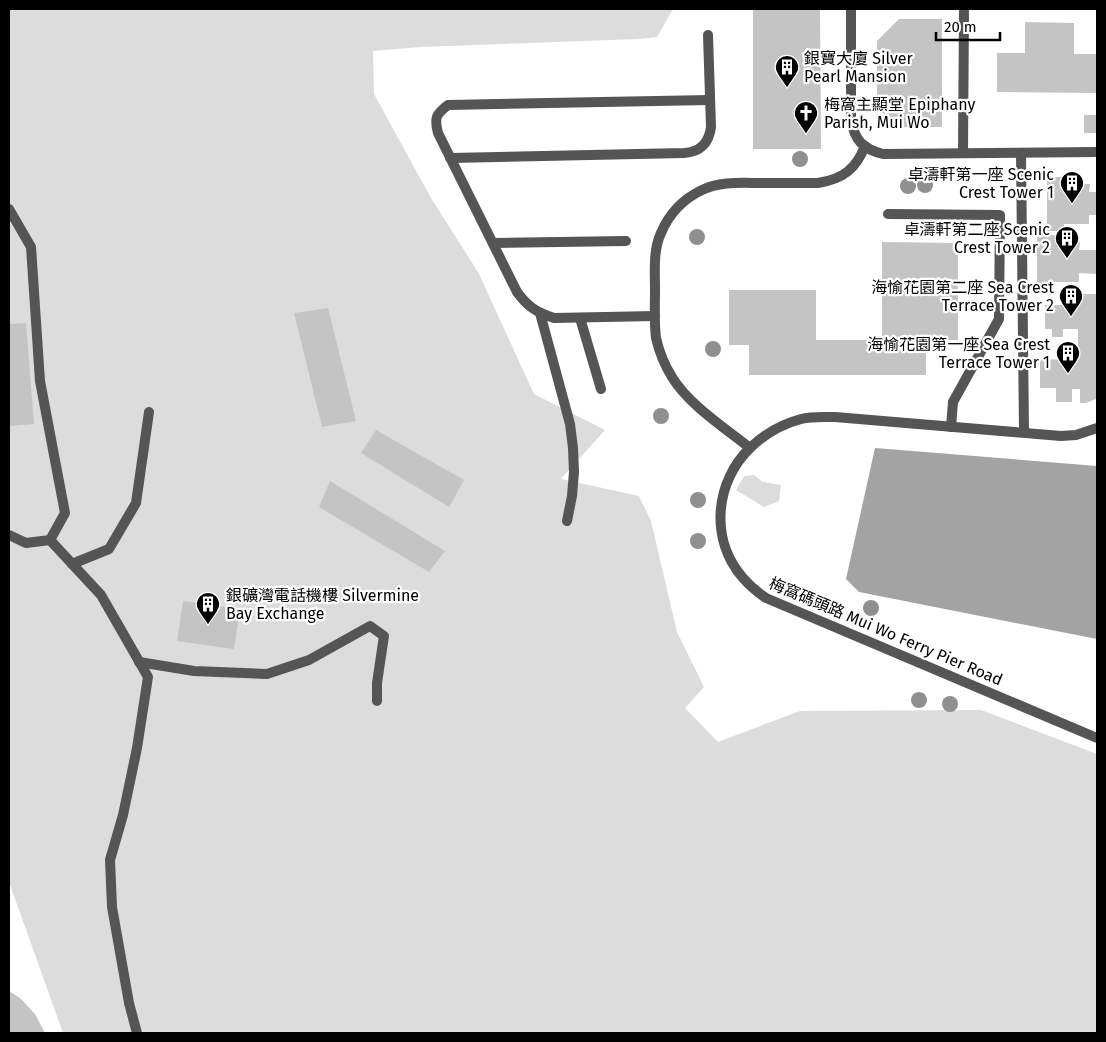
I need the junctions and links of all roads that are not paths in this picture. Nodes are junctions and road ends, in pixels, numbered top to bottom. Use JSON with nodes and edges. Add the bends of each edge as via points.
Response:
{"nodes":[{"id":1,"x":851,"y":9,"type":"edge"},
{"id":2,"x":964,"y":9,"type":"edge"},
{"id":3,"x":708,"y":35,"type":"dead end"},
{"id":4,"x":710,"y":100,"type":"junction"},
{"id":5,"x":864,"y":146,"type":"junction"},
{"id":6,"x":1097,"y":152,"type":"edge"},
{"id":7,"x":963,"y":153,"type":"junction"},
{"id":8,"x":1021,"y":153,"type":"junction"},
{"id":9,"x":450,"y":158,"type":"junction"},
{"id":10,"x":9,"y":209,"type":"edge"},
{"id":11,"x":888,"y":214,"type":"dead end"},
{"id":12,"x":626,"y":241,"type":"dead end"},
{"id":13,"x":493,"y":243,"type":"junction"},
{"id":14,"x":540,"y":313,"type":"junction"},
{"id":15,"x":655,"y":316,"type":"junction"},
{"id":16,"x":580,"y":318,"type":"junction"},
{"id":17,"x":601,"y":389,"type":"dead end"},
{"id":18,"x":149,"y":412,"type":"dead end"},
{"id":19,"x":951,"y":427,"type":"junction"},
{"id":20,"x":1097,"y":428,"type":"edge"},
{"id":21,"x":1024,"y":432,"type":"junction"},
{"id":22,"x":750,"y":448,"type":"junction"},
{"id":23,"x":567,"y":521,"type":"dead end"},
{"id":24,"x":9,"y":535,"type":"edge"},
{"id":25,"x":50,"y":540,"type":"junction"},
{"id":26,"x":72,"y":564,"type":"junction"},
{"id":27,"x":139,"y":662,"type":"junction"},
{"id":28,"x":377,"y":701,"type":"dead end"},
{"id":29,"x":1097,"y":738,"type":"edge"},
{"id":30,"x":137,"y":1033,"type":"edge"}],
"edges":[{"from":1,"to":5,"type":"street","via":[[851,119],[854,134]]},
{"from":2,"to":7,"type":"street"},
{"from":3,"to":4,"type":"street"},
{"from":4,"to":9,"type":"street","via":[[710,134],[702,146],[690,152]]},
{"from":4,"to":9,"type":"street","via":[[448,105],[439,112],[435,122]]},
{"from":5,"to":7,"type":"street","via":[[883,154]]},
{"from":5,"to":15,"type":"street","via":[[851,169],[829,181],[733,183],[702,190],[688,198],[666,221],[660,235],[656,258]]},
{"from":6,"to":8,"type":"street"},
{"from":7,"to":8,"type":"street"},
{"from":8,"to":21,"type":"street"},
{"from":9,"to":13,"type":"street"},
{"from":10,"to":25,"type":"street","via":[[31,247],[40,381],[64,513]]},
{"from":11,"to":19,"type":"street","via":[[1000,215],[999,319],[953,402]]},
{"from":12,"to":13,"type":"street"},
{"from":13,"to":14,"type":"street","via":[[517,292],[524,302]]},
{"from":14,"to":16,"type":"street","via":[[554,318]]},
{"from":14,"to":23,"type":"street","via":[[570,424],[574,472]]},
{"from":15,"to":16,"type":"street"},
{"from":15,"to":22,"type":"street","via":[[663,359],[682,392]]},
{"from":16,"to":17,"type":"street"},
{"from":18,"to":26,"type":"street","via":[[136,503],[109,549]]},
{"from":19,"to":21,"type":"street","name":"梅窩碼頭路 Mui Wo Ferry Pier Road"},
{"from":19,"to":22,"type":"street","name":"梅窩碼頭路 Mui Wo Ferry Pier Road","via":[[819,416],[787,423],[772,430]]},
{"from":20,"to":21,"type":"street","name":"梅窩碼頭路 Mui Wo Ferry Pier Road","via":[[1061,436]]},
{"from":22,"to":29,"type":"street","name":"梅窩碼頭路 Mui Wo Ferry Pier Road","via":[[728,479],[720,518],[726,549],[733,564],[753,589],[766,598]]},
{"from":24,"to":25,"type":"street","via":[[26,543]]},
{"from":25,"to":26,"type":"street"},
{"from":26,"to":27,"type":"street","via":[[101,595]]},
{"from":27,"to":28,"type":"street","via":[[194,671],[267,674],[309,660],[370,626],[384,636]]},
{"from":27,"to":30,"type":"street","via":[[148,677],[137,748],[110,860],[112,907]]}]}
